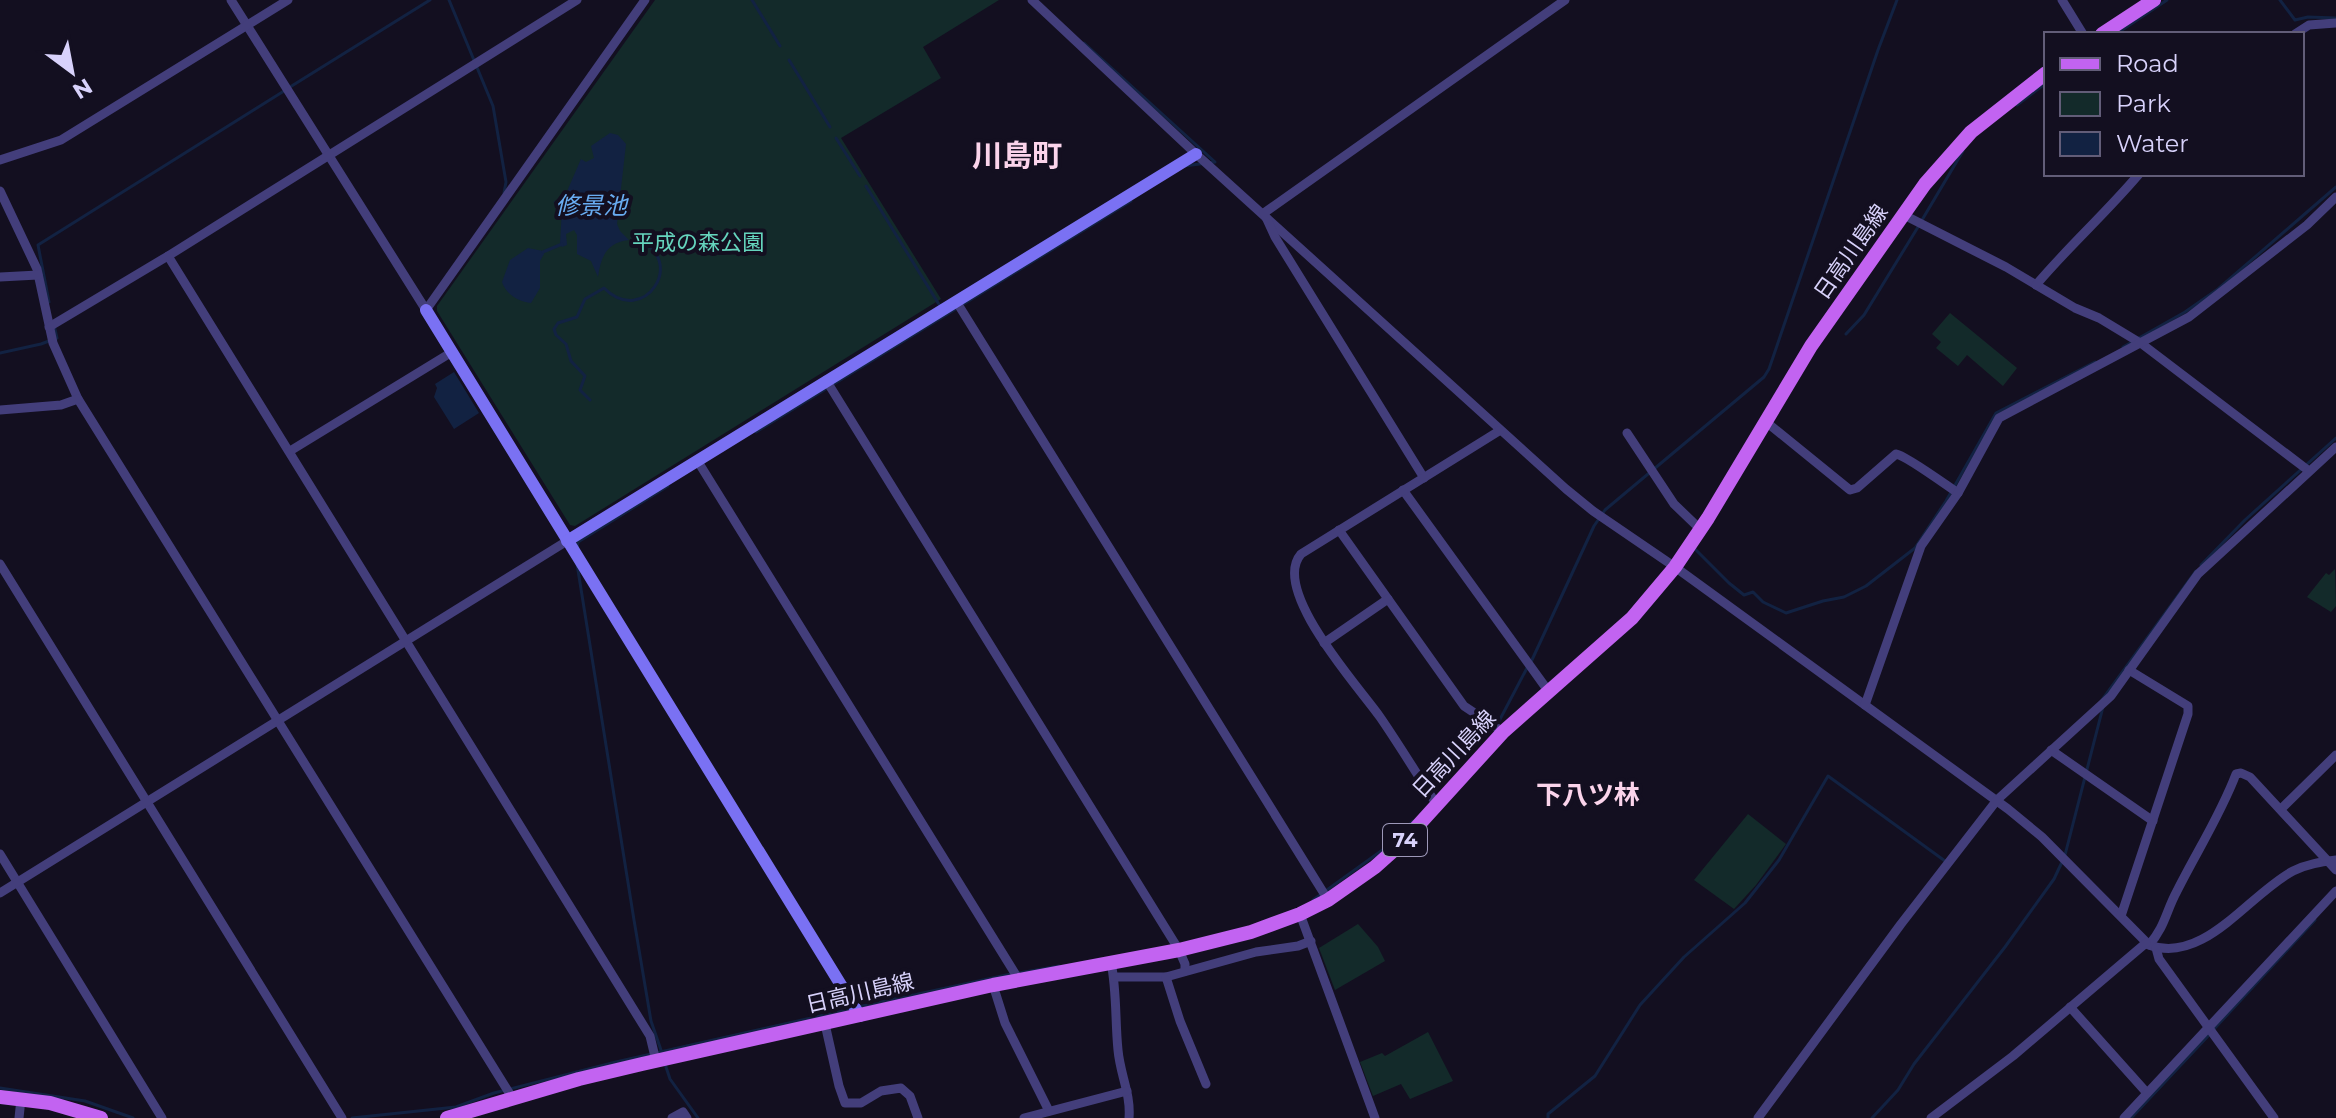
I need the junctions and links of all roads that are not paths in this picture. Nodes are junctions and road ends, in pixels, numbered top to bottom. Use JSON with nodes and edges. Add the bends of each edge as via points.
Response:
{"nodes":[{"id":1,"x":231,"y":0,"type":"edge"},
{"id":2,"x":288,"y":0,"type":"edge"},
{"id":3,"x":577,"y":0,"type":"edge"},
{"id":4,"x":645,"y":0,"type":"edge"},
{"id":5,"x":1032,"y":0,"type":"edge"},
{"id":6,"x":1565,"y":0,"type":"edge"},
{"id":7,"x":2062,"y":0,"type":"edge"},
{"id":8,"x":2154,"y":0,"type":"edge"},
{"id":9,"x":2336,"y":23,"type":"edge"},
{"id":10,"x":247,"y":25,"type":"junction"},
{"id":11,"x":2082,"y":32,"type":"edge"},
{"id":12,"x":2105,"y":32,"type":"edge"},
{"id":13,"x":2298,"y":32,"type":"edge"},
{"id":14,"x":2044,"y":75,"type":"edge"},
{"id":15,"x":328,"y":154,"type":"junction"},
{"id":16,"x":1196,"y":154,"type":"junction"},
{"id":17,"x":0,"y":160,"type":"edge"},
{"id":18,"x":2137,"y":176,"type":"edge"},
{"id":19,"x":0,"y":191,"type":"edge"},
{"id":20,"x":2336,"y":197,"type":"edge"},
{"id":21,"x":1264,"y":213,"type":"junction"},
{"id":22,"x":1904,"y":215,"type":"junction"},
{"id":23,"x":168,"y":256,"type":"junction"},
{"id":24,"x":38,"y":275,"type":"junction"},
{"id":25,"x":0,"y":277,"type":"edge"},
{"id":26,"x":2036,"y":285,"type":"junction"},
{"id":27,"x":956,"y":301,"type":"junction"},
{"id":28,"x":426,"y":310,"type":"junction"},
{"id":29,"x":49,"y":327,"type":"junction"},
{"id":30,"x":2142,"y":344,"type":"junction"},
{"id":31,"x":452,"y":352,"type":"junction"},
{"id":32,"x":826,"y":380,"type":"junction"},
{"id":33,"x":78,"y":399,"type":"junction"},
{"id":34,"x":0,"y":410,"type":"edge"},
{"id":35,"x":1765,"y":421,"type":"junction"},
{"id":36,"x":1499,"y":431,"type":"junction"},
{"id":37,"x":1627,"y":433,"type":"dead end"},
{"id":38,"x":2336,"y":447,"type":"edge"},
{"id":39,"x":290,"y":451,"type":"junction"},
{"id":40,"x":697,"y":460,"type":"junction"},
{"id":41,"x":2309,"y":471,"type":"junction"},
{"id":42,"x":1424,"y":478,"type":"junction"},
{"id":43,"x":1403,"y":490,"type":"junction"},
{"id":44,"x":1958,"y":493,"type":"junction"},
{"id":45,"x":1700,"y":529,"type":"junction"},
{"id":46,"x":1339,"y":530,"type":"junction"},
{"id":47,"x":567,"y":541,"type":"junction"},
{"id":48,"x":0,"y":564,"type":"edge"},
{"id":49,"x":1675,"y":567,"type":"junction"},
{"id":50,"x":1388,"y":599,"type":"junction"},
{"id":51,"x":407,"y":642,"type":"junction"},
{"id":52,"x":1324,"y":643,"type":"junction"},
{"id":53,"x":2129,"y":670,"type":"junction"},
{"id":54,"x":1549,"y":692,"type":"junction"},
{"id":55,"x":1865,"y":705,"type":"junction"},
{"id":56,"x":277,"y":721,"type":"junction"},
{"id":57,"x":1503,"y":732,"type":"junction"},
{"id":58,"x":2051,"y":750,"type":"junction"},
{"id":59,"x":2336,"y":755,"type":"edge"},
{"id":60,"x":1997,"y":800,"type":"junction"},
{"id":61,"x":147,"y":801,"type":"junction"},
{"id":62,"x":1437,"y":805,"type":"junction"},
{"id":63,"x":2281,"y":809,"type":"junction"},
{"id":64,"x":2153,"y":821,"type":"junction"},
{"id":65,"x":0,"y":854,"type":"edge"},
{"id":66,"x":2332,"y":861,"type":"edge"},
{"id":67,"x":2336,"y":870,"type":"edge"},
{"id":68,"x":17,"y":882,"type":"junction"},
{"id":69,"x":2336,"y":891,"type":"edge"},
{"id":70,"x":0,"y":893,"type":"edge"},
{"id":71,"x":1328,"y":900,"type":"junction"},
{"id":72,"x":1300,"y":914,"type":"junction"},
{"id":73,"x":2121,"y":916,"type":"junction"},
{"id":74,"x":1251,"y":932,"type":"junction"},
{"id":75,"x":1311,"y":941,"type":"junction"},
{"id":76,"x":2150,"y":945,"type":"junction"},
{"id":77,"x":1179,"y":950,"type":"junction"},
{"id":78,"x":1256,"y":952,"type":"junction"},
{"id":79,"x":1113,"y":970,"type":"junction"},
{"id":80,"x":1185,"y":971,"type":"junction"},
{"id":81,"x":1166,"y":977,"type":"junction"},
{"id":82,"x":1019,"y":980,"type":"junction"},
{"id":83,"x":993,"y":985,"type":"junction"},
{"id":84,"x":2070,"y":1007,"type":"junction"},
{"id":85,"x":860,"y":1016,"type":"junction"},
{"id":86,"x":825,"y":1024,"type":"junction"},
{"id":87,"x":2208,"y":1029,"type":"junction"},
{"id":88,"x":656,"y":1061,"type":"junction"},
{"id":89,"x":1206,"y":1084,"type":"dead end"},
{"id":90,"x":1127,"y":1091,"type":"junction"},
{"id":91,"x":2147,"y":1093,"type":"junction"},
{"id":92,"x":0,"y":1097,"type":"edge"},
{"id":93,"x":21,"y":1099,"type":"junction"},
{"id":94,"x":513,"y":1099,"type":"junction"},
{"id":95,"x":1049,"y":1111,"type":"junction"},
{"id":96,"x":19,"y":1118,"type":"edge"},
{"id":97,"x":101,"y":1118,"type":"edge"},
{"id":98,"x":162,"y":1118,"type":"edge"},
{"id":99,"x":342,"y":1118,"type":"edge"},
{"id":100,"x":447,"y":1118,"type":"edge"},
{"id":101,"x":672,"y":1118,"type":"edge"},
{"id":102,"x":687,"y":1118,"type":"edge"},
{"id":103,"x":918,"y":1118,"type":"edge"},
{"id":104,"x":1024,"y":1118,"type":"edge"},
{"id":105,"x":1129,"y":1118,"type":"edge"},
{"id":106,"x":1375,"y":1118,"type":"edge"},
{"id":107,"x":1758,"y":1118,"type":"edge"},
{"id":108,"x":1931,"y":1118,"type":"edge"},
{"id":109,"x":2124,"y":1118,"type":"edge"},
{"id":110,"x":2274,"y":1118,"type":"edge"}],
"edges":[{"from":1,"to":10,"type":"street"},
{"from":2,"to":10,"type":"street"},
{"from":3,"to":15,"type":"street"},
{"from":4,"to":28,"type":"street"},
{"from":5,"to":16,"type":"street"},
{"from":6,"to":21,"type":"street"},
{"from":7,"to":11,"type":"street"},
{"from":8,"to":12,"type":"main road"},
{"from":9,"to":13,"type":"street","via":[[2309,25]]},
{"from":10,"to":15,"type":"street"},
{"from":10,"to":17,"type":"street","via":[[61,140]]},
{"from":14,"to":22,"type":"main road","name":"日高川島線","number":"74","via":[[1951,152]]},
{"from":15,"to":23,"type":"street"},
{"from":15,"to":28,"type":"street"},
{"from":16,"to":21,"type":"street"},
{"from":16,"to":27,"type":"street"},
{"from":18,"to":26,"type":"street"},
{"from":19,"to":24,"type":"street"},
{"from":20,"to":30,"type":"street","via":[[2228,288]]},
{"from":21,"to":36,"type":"street"},
{"from":21,"to":42,"type":"street"},
{"from":22,"to":26,"type":"street"},
{"from":22,"to":35,"type":"main road","name":"日高川島線","number":"74"},
{"from":23,"to":29,"type":"street"},
{"from":23,"to":39,"type":"street"},
{"from":24,"to":25,"type":"street"},
{"from":24,"to":29,"type":"street"},
{"from":26,"to":30,"type":"street"},
{"from":27,"to":32,"type":"street"},
{"from":27,"to":71,"type":"street"},
{"from":28,"to":31,"type":"street"},
{"from":29,"to":33,"type":"street"},
{"from":30,"to":41,"type":"street"},
{"from":30,"to":44,"type":"street","via":[[1999,418]]},
{"from":31,"to":39,"type":"street"},
{"from":31,"to":47,"type":"street"},
{"from":32,"to":40,"type":"street"},
{"from":32,"to":77,"type":"street"},
{"from":33,"to":34,"type":"street"},
{"from":33,"to":56,"type":"street"},
{"from":35,"to":44,"type":"street","via":[[1850,490],[1902,454]]},
{"from":35,"to":45,"type":"main road","name":"日高川島線","number":"74"},
{"from":36,"to":42,"type":"street"},
{"from":36,"to":49,"type":"street","via":[[1593,511]]},
{"from":37,"to":45,"type":"street","via":[[1674,504]]},
{"from":38,"to":41,"type":"street"},
{"from":39,"to":51,"type":"street"},
{"from":40,"to":47,"type":"street"},
{"from":40,"to":82,"type":"street"},
{"from":41,"to":53,"type":"street","via":[[2198,574]]},
{"from":42,"to":43,"type":"street"},
{"from":43,"to":46,"type":"street"},
{"from":43,"to":54,"type":"street"},
{"from":44,"to":55,"type":"street","via":[[1921,546]]},
{"from":45,"to":49,"type":"main road","name":"日高川島線","number":"74"},
{"from":46,"to":50,"type":"street"},
{"from":46,"to":52,"type":"street","via":[[1301,554],[1294,573],[1297,592]]},
{"from":47,"to":51,"type":"street"},
{"from":47,"to":85,"type":"street"},
{"from":48,"to":61,"type":"street"},
{"from":49,"to":54,"type":"main road","name":"日高川島線","number":"74","via":[[1632,618]]},
{"from":49,"to":55,"type":"street"},
{"from":50,"to":52,"type":"street"},
{"from":50,"to":57,"type":"street","via":[[1464,706]]},
{"from":51,"to":56,"type":"street"},
{"from":51,"to":88,"type":"street","via":[[650,1036]]},
{"from":52,"to":62,"type":"street"},
{"from":53,"to":58,"type":"street","via":[[2111,696]]},
{"from":53,"to":64,"type":"street","via":[[2188,706]]},
{"from":54,"to":57,"type":"main road","name":"日高川島線","number":"74"},
{"from":55,"to":60,"type":"street"},
{"from":56,"to":61,"type":"street"},
{"from":56,"to":94,"type":"street"},
{"from":57,"to":62,"type":"main road","name":"日高川島線","number":"74"},
{"from":58,"to":60,"type":"street"},
{"from":58,"to":64,"type":"street"},
{"from":59,"to":63,"type":"street"},
{"from":60,"to":73,"type":"street"},
{"from":60,"to":107,"type":"street"},
{"from":61,"to":68,"type":"street"},
{"from":61,"to":99,"type":"street"},
{"from":62,"to":71,"type":"main road","name":"日高川島線","number":"74","via":[[1371,870]]},
{"from":63,"to":66,"type":"street"},
{"from":63,"to":76,"type":"street","via":[[2250,777],[2236,774]]},
{"from":64,"to":73,"type":"street"},
{"from":65,"to":68,"type":"street"},
{"from":66,"to":67,"type":"street"},
{"from":66,"to":76,"type":"street","via":[[2291,872],[2209,938],[2175,948]]},
{"from":68,"to":70,"type":"street"},
{"from":68,"to":98,"type":"street"},
{"from":69,"to":87,"type":"street"},
{"from":71,"to":72,"type":"main road","name":"日高川島線","number":"74"},
{"from":72,"to":74,"type":"main road","name":"日高川島線","number":"74"},
{"from":72,"to":75,"type":"street"},
{"from":73,"to":76,"type":"street"},
{"from":74,"to":77,"type":"main road","name":"日高川島線","number":"74"},
{"from":74,"to":78,"type":"street"},
{"from":75,"to":78,"type":"street"},
{"from":75,"to":106,"type":"street"},
{"from":76,"to":84,"type":"street"},
{"from":76,"to":87,"type":"street"},
{"from":77,"to":79,"type":"main road","name":"日高川島線","number":"74"},
{"from":77,"to":80,"type":"street"},
{"from":78,"to":80,"type":"street"},
{"from":79,"to":81,"type":"street"},
{"from":79,"to":82,"type":"main road","name":"日高川島線","number":"74"},
{"from":79,"to":90,"type":"street","via":[[1118,1053]]},
{"from":80,"to":81,"type":"street"},
{"from":81,"to":89,"type":"street"},
{"from":82,"to":83,"type":"main road","name":"日高川島線","number":"74"},
{"from":83,"to":85,"type":"main road","name":"日高川島線","number":"74"},
{"from":83,"to":95,"type":"street","via":[[1009,1031]]},
{"from":84,"to":91,"type":"street"},
{"from":84,"to":108,"type":"street"},
{"from":85,"to":86,"type":"main road","name":"日高川島線","number":"74"},
{"from":86,"to":88,"type":"main road","name":"日高川島線","number":"74"},
{"from":86,"to":103,"type":"street","via":[[845,1103],[861,1103],[881,1091],[901,1088]]},
{"from":87,"to":91,"type":"street"},
{"from":87,"to":110,"type":"street"},
{"from":88,"to":94,"type":"main road","name":"日高川島線","number":"74"},
{"from":90,"to":95,"type":"street"},
{"from":90,"to":105,"type":"street"},
{"from":91,"to":109,"type":"street"},
{"from":92,"to":93,"type":"main road"},
{"from":93,"to":96,"type":"street"},
{"from":93,"to":97,"type":"main road"},
{"from":94,"to":100,"type":"main road","name":"日高川島線","number":"74"},
{"from":95,"to":104,"type":"street"},
{"from":101,"to":102,"type":"street","via":[[683,1112]]}]}
